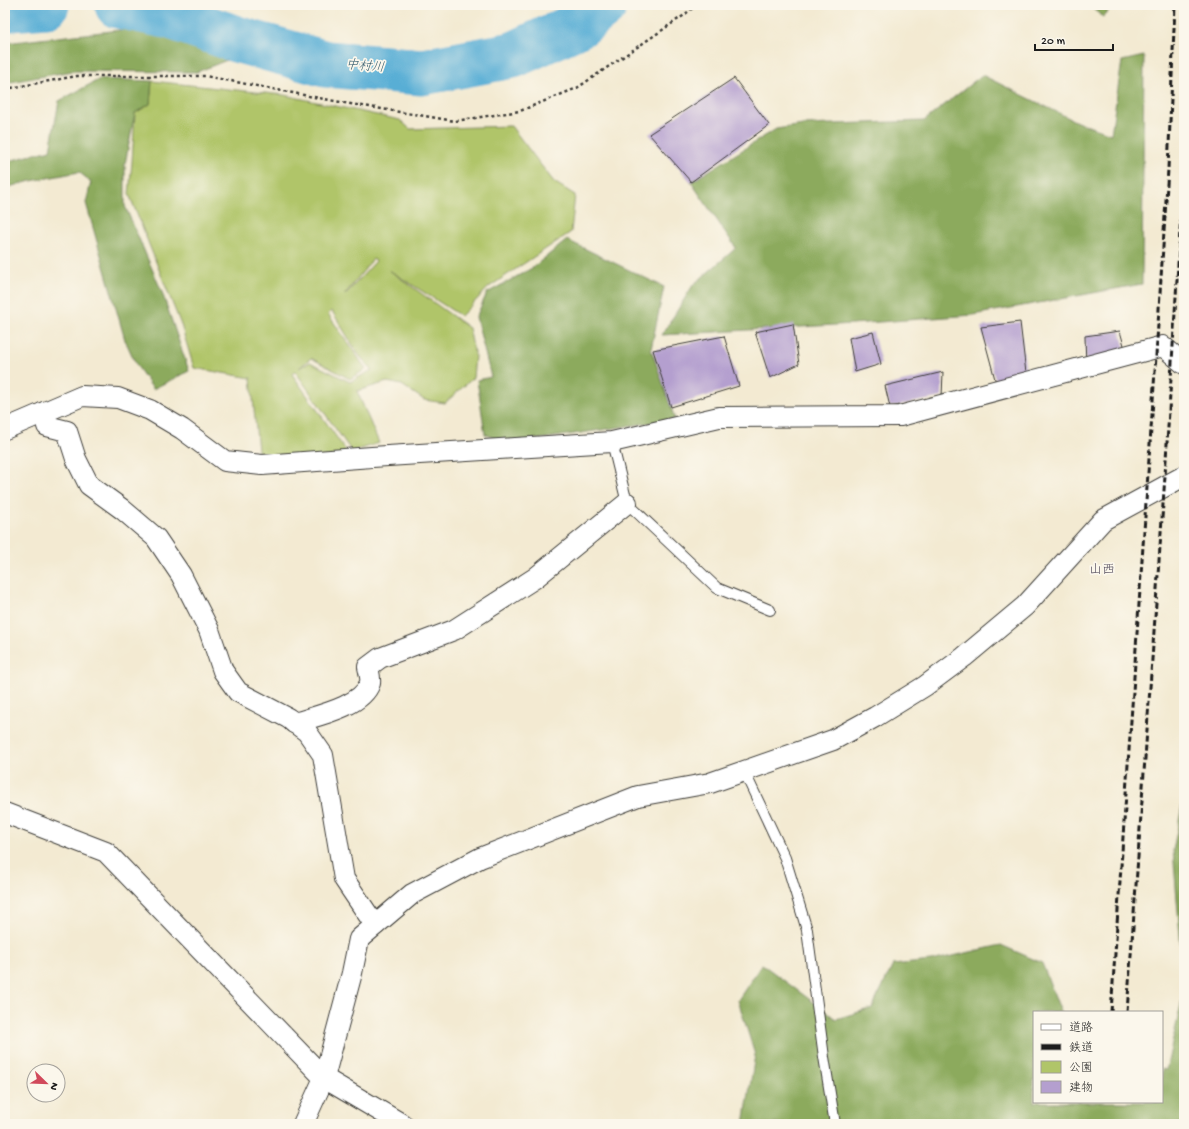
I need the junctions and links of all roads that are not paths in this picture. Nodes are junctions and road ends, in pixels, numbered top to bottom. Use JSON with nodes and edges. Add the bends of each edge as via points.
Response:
{"nodes":[{"id":1,"x":1184,"y":364,"type":"edge"},
{"id":2,"x":44,"y":412,"type":"junction"},
{"id":3,"x":5,"y":429,"type":"edge"},
{"id":4,"x":612,"y":442,"type":"junction"},
{"id":5,"x":1184,"y":476,"type":"edge"},
{"id":6,"x":627,"y":503,"type":"junction"},
{"id":7,"x":770,"y":610,"type":"dead end"},
{"id":8,"x":294,"y":722,"type":"junction"},
{"id":9,"x":744,"y":771,"type":"junction"},
{"id":10,"x":5,"y":813,"type":"edge"},
{"id":11,"x":375,"y":925,"type":"junction"},
{"id":12,"x":324,"y":1078,"type":"junction"},
{"id":13,"x":303,"y":1124,"type":"edge"},
{"id":14,"x":402,"y":1124,"type":"edge"},
{"id":15,"x":835,"y":1124,"type":"edge"}],
"edges":[{"from":1,"to":4,"type":"street","via":[[1163,346],[900,416],[719,417]]},
{"from":2,"to":3,"type":"street"},
{"from":2,"to":4,"type":"street","via":[[82,396],[118,398],[150,410],[224,461],[262,465]]},
{"from":2,"to":8,"type":"street","via":[[47,426],[67,431],[76,459],[89,485],[156,538],[181,575],[208,630],[223,671],[238,692]]},
{"from":4,"to":6,"type":"lane"},
{"from":5,"to":9,"type":"street","via":[[1103,520],[1025,606],[925,686],[833,740]]},
{"from":6,"to":7,"type":"lane","via":[[718,588]]},
{"from":6,"to":8,"type":"street","via":[[534,578],[454,630],[380,658],[368,667],[370,682],[362,694],[342,708]]},
{"from":8,"to":11,"type":"street","via":[[308,732],[323,755],[344,879]]},
{"from":9,"to":11,"type":"street","via":[[710,783],[638,796],[480,858],[412,894]]},
{"from":9,"to":15,"type":"lane","via":[[785,858],[807,930]]},
{"from":10,"to":12,"type":"street","via":[[106,852]]},
{"from":11,"to":12,"type":"street","via":[[359,939]]},
{"from":12,"to":13,"type":"street"},
{"from":12,"to":14,"type":"street"}]}
